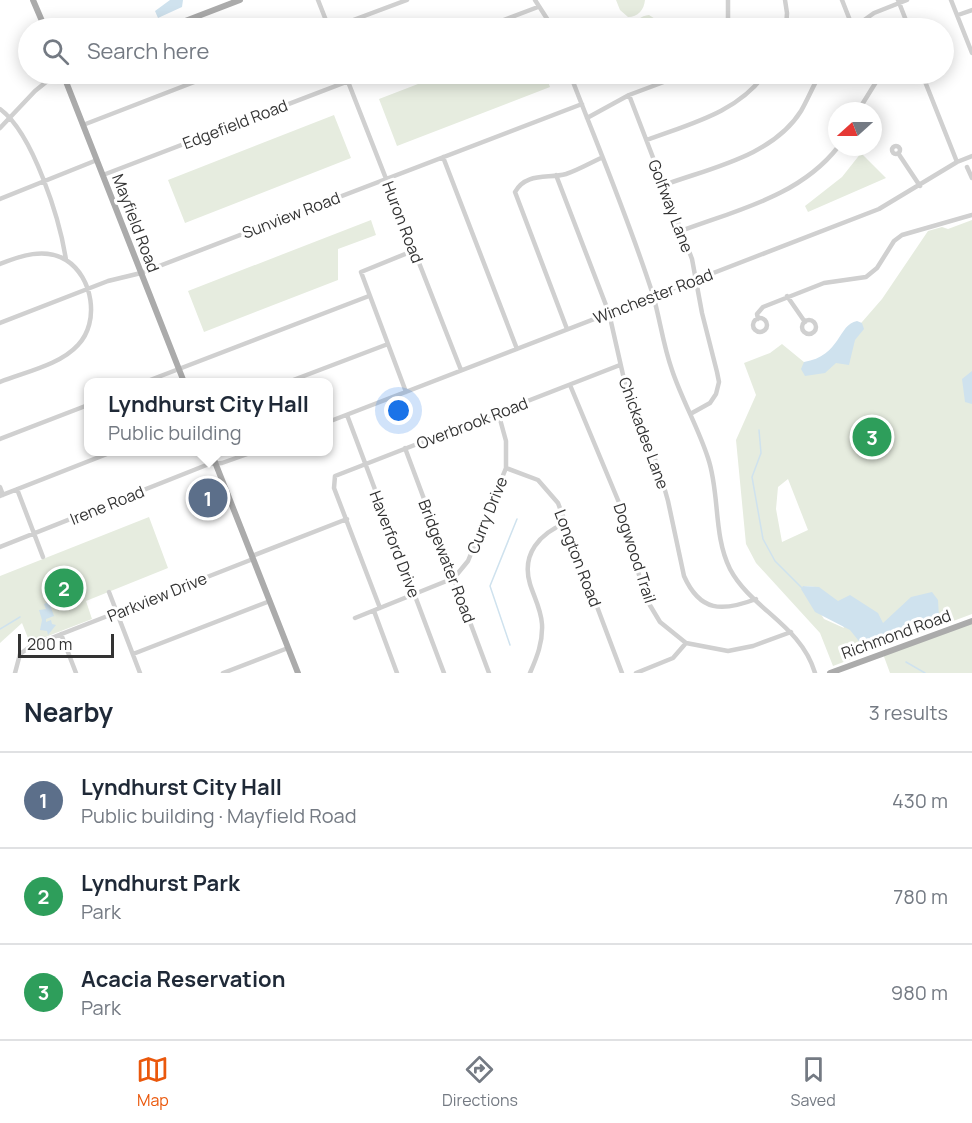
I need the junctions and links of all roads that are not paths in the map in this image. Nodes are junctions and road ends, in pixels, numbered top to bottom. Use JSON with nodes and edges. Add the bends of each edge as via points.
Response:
{"nodes":[{"id":1,"x":33,"y":0,"type":"edge"},
{"id":2,"x":240,"y":0,"type":"edge"},
{"id":3,"x":318,"y":0,"type":"edge"},
{"id":4,"x":407,"y":0,"type":"edge"},
{"id":5,"x":535,"y":0,"type":"edge"},
{"id":6,"x":728,"y":0,"type":"edge"},
{"id":7,"x":785,"y":0,"type":"edge"},
{"id":8,"x":842,"y":0,"type":"edge"},
{"id":9,"x":907,"y":0,"type":"edge"},
{"id":10,"x":951,"y":0,"type":"edge"},
{"id":11,"x":898,"y":2,"type":"edge"},
{"id":12,"x":538,"y":7,"type":"junction"},
{"id":13,"x":972,"y":10,"type":"edge"},
{"id":14,"x":958,"y":15,"type":"junction"},
{"id":15,"x":41,"y":18,"type":"edge"},
{"id":16,"x":193,"y":18,"type":"edge"},
{"id":17,"x":326,"y":18,"type":"edge"},
{"id":18,"x":358,"y":18,"type":"edge"},
{"id":19,"x":509,"y":18,"type":"edge"},
{"id":20,"x":546,"y":18,"type":"edge"},
{"id":21,"x":728,"y":18,"type":"edge"},
{"id":22,"x":787,"y":18,"type":"edge"},
{"id":23,"x":849,"y":18,"type":"edge"},
{"id":24,"x":867,"y":18,"type":"edge"},
{"id":25,"x":905,"y":18,"type":"edge"},
{"id":26,"x":972,"y":53,"type":"edge"},
{"id":27,"x":43,"y":84,"type":"edge"},
{"id":28,"x":67,"y":84,"type":"edge"},
{"id":29,"x":189,"y":84,"type":"edge"},
{"id":30,"x":340,"y":84,"type":"edge"},
{"id":31,"x":349,"y":84,"type":"edge"},
{"id":32,"x":574,"y":84,"type":"edge"},
{"id":33,"x":658,"y":84,"type":"edge"},
{"id":34,"x":757,"y":84,"type":"edge"},
{"id":35,"x":813,"y":84,"type":"edge"},
{"id":36,"x":875,"y":84,"type":"edge"},
{"id":37,"x":926,"y":84,"type":"edge"},
{"id":38,"x":629,"y":95,"type":"junction"},
{"id":39,"x":864,"y":102,"type":"edge"},
{"id":40,"x":582,"y":104,"type":"junction"},
{"id":41,"x":0,"y":109,"type":"edge"},
{"id":42,"x":10,"y":118,"type":"junction"},
{"id":43,"x":587,"y":118,"type":"junction"},
{"id":44,"x":83,"y":124,"type":"junction"},
{"id":45,"x":0,"y":128,"type":"edge"},
{"id":46,"x":646,"y":140,"type":"junction"},
{"id":47,"x":898,"y":153,"type":"dead end"},
{"id":48,"x":830,"y":156,"type":"edge"},
{"id":49,"x":972,"y":156,"type":"edge"},
{"id":50,"x":443,"y":157,"type":"junction"},
{"id":51,"x":601,"y":158,"type":"junction"},
{"id":52,"x":97,"y":160,"type":"junction"},
{"id":53,"x":957,"y":162,"type":"junction"},
{"id":54,"x":967,"y":167,"type":"dead end"},
{"id":55,"x":103,"y":175,"type":"junction"},
{"id":56,"x":556,"y":175,"type":"junction"},
{"id":57,"x":972,"y":178,"type":"edge"},
{"id":58,"x":387,"y":179,"type":"junction"},
{"id":59,"x":44,"y":181,"type":"junction"},
{"id":60,"x":664,"y":185,"type":"junction"},
{"id":61,"x":920,"y":186,"type":"junction"},
{"id":62,"x":0,"y":199,"type":"edge"},
{"id":63,"x":972,"y":215,"type":"edge"},
{"id":64,"x":681,"y":231,"type":"junction"},
{"id":65,"x":415,"y":250,"type":"junction"},
{"id":66,"x":66,"y":260,"type":"junction"},
{"id":67,"x":0,"y":264,"type":"edge"},
{"id":68,"x":141,"y":273,"type":"junction"},
{"id":69,"x":695,"y":279,"type":"junction"},
{"id":70,"x":88,"y":289,"type":"junction"},
{"id":71,"x":653,"y":296,"type":"junction"},
{"id":72,"x":787,"y":296,"type":"junction"},
{"id":73,"x":369,"y":297,"type":"junction"},
{"id":74,"x":609,"y":313,"type":"junction"},
{"id":75,"x":758,"y":319,"type":"dead end"},
{"id":76,"x":805,"y":322,"type":"dead end"},
{"id":77,"x":0,"y":323,"type":"edge"},
{"id":78,"x":567,"y":329,"type":"junction"},
{"id":79,"x":388,"y":344,"type":"junction"},
{"id":80,"x":517,"y":349,"type":"junction"},
{"id":81,"x":620,"y":365,"type":"junction"},
{"id":82,"x":179,"y":369,"type":"junction"},
{"id":83,"x":461,"y":370,"type":"junction"},
{"id":84,"x":155,"y":378,"type":"edge"},
{"id":85,"x":182,"y":378,"type":"edge"},
{"id":86,"x":299,"y":378,"type":"edge"},
{"id":87,"x":0,"y":382,"type":"edge"},
{"id":88,"x":570,"y":385,"type":"junction"},
{"id":89,"x":406,"y":392,"type":"junction"},
{"id":90,"x":84,"y":407,"type":"edge"},
{"id":91,"x":498,"y":412,"type":"junction"},
{"id":92,"x":692,"y":413,"type":"junction"},
{"id":93,"x":348,"y":415,"type":"junction"},
{"id":94,"x":333,"y":420,"type":"edge"},
{"id":95,"x":0,"y":439,"type":"edge"},
{"id":96,"x":405,"y":448,"type":"junction"},
{"id":97,"x":102,"y":456,"type":"edge"},
{"id":98,"x":212,"y":456,"type":"edge"},
{"id":99,"x":240,"y":456,"type":"edge"},
{"id":100,"x":215,"y":464,"type":"junction"},
{"id":101,"x":364,"y":464,"type":"junction"},
{"id":102,"x":506,"y":468,"type":"junction"},
{"id":103,"x":0,"y":487,"type":"edge"},
{"id":104,"x":17,"y":489,"type":"junction"},
{"id":105,"x":2,"y":496,"type":"edge"},
{"id":106,"x":346,"y":519,"type":"junction"},
{"id":107,"x":566,"y":523,"type":"junction"},
{"id":108,"x":34,"y":534,"type":"junction"},
{"id":109,"x":0,"y":547,"type":"edge"},
{"id":110,"x":44,"y":557,"type":"dead end"},
{"id":111,"x":253,"y":558,"type":"junction"},
{"id":112,"x":454,"y":578,"type":"junction"},
{"id":113,"x":110,"y":592,"type":"dead end"},
{"id":114,"x":414,"y":595,"type":"junction"},
{"id":115,"x":756,"y":599,"type":"junction"},
{"id":116,"x":270,"y":601,"type":"junction"},
{"id":117,"x":380,"y":608,"type":"junction"},
{"id":118,"x":374,"y":611,"type":"junction"},
{"id":119,"x":117,"y":613,"type":"junction"},
{"id":120,"x":355,"y":618,"type":"dead end"},
{"id":121,"x":972,"y":621,"type":"edge"},
{"id":122,"x":791,"y":632,"type":"junction"},
{"id":123,"x":62,"y":634,"type":"junction"},
{"id":124,"x":686,"y":643,"type":"junction"},
{"id":125,"x":288,"y":648,"type":"junction"},
{"id":126,"x":133,"y":654,"type":"junction"},
{"id":127,"x":15,"y":673,"type":"edge"},
{"id":128,"x":76,"y":673,"type":"edge"},
{"id":129,"x":140,"y":673,"type":"edge"},
{"id":130,"x":223,"y":673,"type":"edge"},
{"id":131,"x":298,"y":673,"type":"edge"},
{"id":132,"x":397,"y":673,"type":"edge"},
{"id":133,"x":444,"y":673,"type":"edge"},
{"id":134,"x":489,"y":673,"type":"edge"},
{"id":135,"x":530,"y":673,"type":"edge"},
{"id":136,"x":622,"y":673,"type":"edge"},
{"id":137,"x":636,"y":673,"type":"edge"},
{"id":138,"x":815,"y":673,"type":"edge"},
{"id":139,"x":830,"y":673,"type":"edge"}],
"edges":[{"from":1,"to":15,"type":"main road"},
{"from":2,"to":16,"type":"main road"},
{"from":3,"to":17,"type":"street"},
{"from":4,"to":18,"type":"street"},
{"from":5,"to":12,"type":"street"},
{"from":6,"to":21,"type":"street"},
{"from":7,"to":22,"type":"street"},
{"from":8,"to":23,"type":"street"},
{"from":9,"to":11,"type":"street"},
{"from":10,"to":14,"type":"street"},
{"from":11,"to":24,"type":"street"},
{"from":11,"to":25,"type":"street"},
{"from":12,"to":19,"type":"street"},
{"from":12,"to":20,"type":"street"},
{"from":13,"to":14,"type":"street"},
{"from":14,"to":26,"type":"street"},
{"from":27,"to":42,"type":"street"},
{"from":28,"to":44,"type":"main road","name":"Mayfield Road"},
{"from":29,"to":44,"type":"street"},
{"from":30,"to":55,"type":"street","name":"Edgefield Road"},
{"from":31,"to":58,"type":"street","name":"Huron Road"},
{"from":32,"to":40,"type":"street"},
{"from":33,"to":38,"type":"street"},
{"from":34,"to":46,"type":"street","via":[[724,110]]},
{"from":35,"to":60,"type":"street","via":[[801,111],[775,140]]},
{"from":36,"to":39,"type":"street"},
{"from":37,"to":53,"type":"street"},
{"from":38,"to":43,"type":"street"},
{"from":38,"to":46,"type":"street","name":"Golfway Lane"},
{"from":40,"to":43,"type":"street"},
{"from":40,"to":50,"type":"street","name":"Sunview Road"},
{"from":41,"to":42,"type":"street"},
{"from":42,"to":45,"type":"street"},
{"from":42,"to":59,"type":"street"},
{"from":43,"to":51,"type":"street"},
{"from":44,"to":52,"type":"main road","name":"Mayfield Road"},
{"from":46,"to":60,"type":"street","name":"Golfway Lane"},
{"from":47,"to":61,"type":"street"},
{"from":48,"to":64,"type":"street","via":[[787,191]]},
{"from":49,"to":53,"type":"street","name":"Winchester Road"},
{"from":50,"to":58,"type":"street","name":"Sunview Road"},
{"from":50,"to":80,"type":"street"},
{"from":51,"to":56,"type":"street"},
{"from":51,"to":71,"type":"street"},
{"from":52,"to":55,"type":"main road","name":"Mayfield Road"},
{"from":52,"to":59,"type":"street"},
{"from":53,"to":61,"type":"street","name":"Winchester Road"},
{"from":54,"to":57,"type":"street"},
{"from":55,"to":68,"type":"main road","name":"Mayfield Road"},
{"from":56,"to":74,"type":"street","name":"Chickadee Lane"},
{"from":56,"to":78,"type":"street","via":[[527,181],[517,189],[516,198]]},
{"from":58,"to":65,"type":"street","name":"Huron Road"},
{"from":58,"to":68,"type":"street","name":"Sunview Road"},
{"from":59,"to":62,"type":"street"},
{"from":59,"to":66,"type":"street"},
{"from":60,"to":64,"type":"street","name":"Golfway Lane"},
{"from":61,"to":69,"type":"street","name":"Winchester Road","via":[[879,209]]},
{"from":63,"to":72,"type":"street","via":[[897,238],[877,268],[862,279],[824,283]]},
{"from":64,"to":69,"type":"street","name":"Golfway Lane"},
{"from":65,"to":73,"type":"street","via":[[361,272]]},
{"from":65,"to":83,"type":"street","name":"Huron Road"},
{"from":66,"to":67,"type":"street","via":[[29,253]]},
{"from":66,"to":70,"type":"street"},
{"from":68,"to":70,"type":"street","name":"Sunview Road"},
{"from":68,"to":82,"type":"main road","name":"Mayfield Road"},
{"from":69,"to":71,"type":"street","name":"Winchester Road"},
{"from":69,"to":92,"type":"street","name":"Golfway Lane","via":[[719,382],[710,403]]},
{"from":70,"to":77,"type":"street","name":"Sunview Road"},
{"from":70,"to":87,"type":"street","via":[[91,316],[80,344],[60,359]]},
{"from":71,"to":74,"type":"street","name":"Winchester Road"},
{"from":71,"to":92,"type":"street","via":[[671,368]]},
{"from":72,"to":75,"type":"street","via":[[761,308]]},
{"from":72,"to":76,"type":"street"},
{"from":73,"to":79,"type":"street"},
{"from":73,"to":82,"type":"street"},
{"from":74,"to":78,"type":"street","name":"Winchester Road"},
{"from":74,"to":81,"type":"street","name":"Chickadee Lane"},
{"from":78,"to":80,"type":"street","name":"Winchester Road"},
{"from":79,"to":86,"type":"street"},
{"from":79,"to":89,"type":"street"},
{"from":80,"to":83,"type":"street","name":"Winchester Road"},
{"from":81,"to":88,"type":"street","name":"Overbrook Road"},
{"from":81,"to":115,"type":"street","name":"Chickadee Lane","via":[[631,403],[659,469],[690,589],[702,602],[713,606],[736,607]]},
{"from":82,"to":84,"type":"street"},
{"from":82,"to":85,"type":"main road","name":"Mayfield Road"},
{"from":83,"to":89,"type":"street","name":"Winchester Road"},
{"from":88,"to":91,"type":"street","name":"Overbrook Road"},
{"from":88,"to":124,"type":"street","name":"Dogwood Trail","via":[[620,505],[645,597],[660,622]]},
{"from":89,"to":93,"type":"street","name":"Winchester Road"},
{"from":90,"to":95,"type":"street"},
{"from":91,"to":96,"type":"street","name":"Overbrook Road"},
{"from":91,"to":102,"type":"street","name":"Curry Drive","via":[[506,441]]},
{"from":92,"to":115,"type":"street","via":[[709,461],[723,550],[735,576]]},
{"from":93,"to":94,"type":"street","name":"Winchester Road"},
{"from":93,"to":101,"type":"street","name":"Haverford Drive"},
{"from":96,"to":101,"type":"street","name":"Overbrook Road"},
{"from":96,"to":112,"type":"street","name":"Bridgewater Road"},
{"from":97,"to":104,"type":"street"},
{"from":98,"to":100,"type":"main road"},
{"from":99,"to":100,"type":"street"},
{"from":100,"to":108,"type":"street","name":"Irene Road"},
{"from":100,"to":111,"type":"main road"},
{"from":101,"to":106,"type":"street","name":"Overbrook Road","via":[[335,476],[334,488]]},
{"from":101,"to":114,"type":"street","name":"Haverford Drive"},
{"from":102,"to":107,"type":"street","name":"Longton Road","via":[[527,474],[549,490]]},
{"from":102,"to":112,"type":"street","name":"Curry Drive","via":[[468,561]]},
{"from":103,"to":105,"type":"street"},
{"from":104,"to":105,"type":"street"},
{"from":104,"to":108,"type":"street"},
{"from":106,"to":111,"type":"street","name":"Parkview Drive"},
{"from":106,"to":117,"type":"street"},
{"from":107,"to":135,"type":"street","via":[[537,540],[528,563],[529,581],[542,622],[542,640]]},
{"from":107,"to":136,"type":"street","name":"Longton Road"},
{"from":108,"to":109,"type":"street","name":"Irene Road"},
{"from":108,"to":110,"type":"street"},
{"from":111,"to":116,"type":"main road"},
{"from":111,"to":119,"type":"street","name":"Parkview Drive"},
{"from":112,"to":114,"type":"street"},
{"from":112,"to":134,"type":"street","name":"Bridgewater Road"},
{"from":113,"to":119,"type":"street"},
{"from":114,"to":117,"type":"street"},
{"from":114,"to":133,"type":"street","name":"Haverford Drive"},
{"from":115,"to":122,"type":"street"},
{"from":116,"to":125,"type":"main road"},
{"from":116,"to":126,"type":"street"},
{"from":117,"to":118,"type":"street"},
{"from":118,"to":120,"type":"street"},
{"from":118,"to":132,"type":"street"},
{"from":119,"to":123,"type":"street","name":"Parkview Drive"},
{"from":119,"to":126,"type":"street"},
{"from":121,"to":139,"type":"main road","name":"Richmond Road"},
{"from":122,"to":124,"type":"street","name":"Dogwood Trail","via":[[728,651]]},
{"from":122,"to":138,"type":"street"},
{"from":123,"to":127,"type":"street","name":"Parkview Drive","via":[[25,650],[17,659]]},
{"from":123,"to":128,"type":"street"},
{"from":124,"to":137,"type":"street","via":[[673,658]]},
{"from":125,"to":130,"type":"street"},
{"from":125,"to":131,"type":"main road"},
{"from":126,"to":129,"type":"street"}]}
